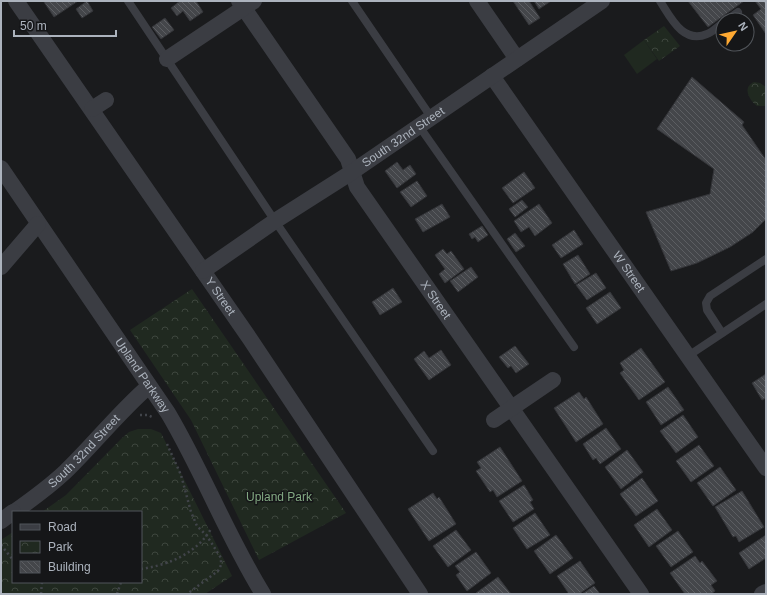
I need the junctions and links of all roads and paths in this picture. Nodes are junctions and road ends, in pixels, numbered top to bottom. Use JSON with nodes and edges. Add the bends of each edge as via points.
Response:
{"nodes":[{"id":1,"x":16,"y":1,"type":"edge"},
{"id":2,"x":128,"y":1,"type":"edge"},
{"id":3,"x":352,"y":1,"type":"edge"},
{"id":4,"x":477,"y":1,"type":"edge"},
{"id":5,"x":602,"y":1,"type":"edge"},
{"id":6,"x":660,"y":1,"type":"edge"},
{"id":7,"x":246,"y":3,"type":"edge"},
{"id":8,"x":715,"y":29,"type":"edge"},
{"id":9,"x":167,"y":58,"type":"junction"},
{"id":10,"x":517,"y":59,"type":"junction"},
{"id":11,"x":492,"y":76,"type":"junction"},
{"id":12,"x":106,"y":100,"type":"dead end"},
{"id":13,"x":92,"y":110,"type":"junction"},
{"id":14,"x":425,"y":122,"type":"junction"},
{"id":15,"x":1,"y":168,"type":"edge"},
{"id":16,"x":352,"y":172,"type":"junction"},
{"id":17,"x":275,"y":221,"type":"junction"},
{"id":18,"x":38,"y":224,"type":"junction"},
{"id":19,"x":766,"y":259,"type":"edge"},
{"id":20,"x":1,"y":267,"type":"edge"},
{"id":21,"x":203,"y":271,"type":"junction"},
{"id":22,"x":766,"y":304,"type":"edge"},
{"id":23,"x":722,"y":334,"type":"junction"},
{"id":24,"x":574,"y":347,"type":"dead end"},
{"id":25,"x":688,"y":356,"type":"junction"},
{"id":26,"x":553,"y":380,"type":"dead end"},
{"id":27,"x":149,"y":386,"type":"junction"},
{"id":28,"x":512,"y":408,"type":"junction"},
{"id":29,"x":134,"y":418,"type":"dead end"},
{"id":30,"x":153,"y":418,"type":"dead end"},
{"id":31,"x":494,"y":420,"type":"dead end"},
{"id":32,"x":165,"y":440,"type":"dead end"},
{"id":33,"x":433,"y":451,"type":"dead end"},
{"id":34,"x":766,"y":468,"type":"edge"},
{"id":35,"x":14,"y":511,"type":"edge"},
{"id":36,"x":12,"y":513,"type":"edge"},
{"id":37,"x":1,"y":521,"type":"edge"},
{"id":38,"x":223,"y":521,"type":"junction"},
{"id":39,"x":207,"y":536,"type":"junction"},
{"id":40,"x":1,"y":545,"type":"edge"},
{"id":41,"x":12,"y":559,"type":"edge"},
{"id":42,"x":142,"y":569,"type":"edge"},
{"id":43,"x":42,"y":583,"type":"edge"},
{"id":44,"x":121,"y":583,"type":"edge"},
{"id":45,"x":766,"y":592,"type":"edge"},
{"id":46,"x":41,"y":594,"type":"edge"},
{"id":47,"x":117,"y":594,"type":"edge"},
{"id":48,"x":188,"y":594,"type":"edge"},
{"id":49,"x":263,"y":594,"type":"edge"},
{"id":50,"x":420,"y":594,"type":"edge"},
{"id":51,"x":641,"y":594,"type":"edge"},
{"id":52,"x":762,"y":594,"type":"edge"}],
"edges":[{"from":1,"to":13,"type":"street","name":"Y Street"},
{"from":2,"to":9,"type":"lane"},
{"from":3,"to":14,"type":"lane"},
{"from":4,"to":10,"type":"street"},
{"from":5,"to":10,"type":"street","name":"South 32nd Street"},
{"from":6,"to":8,"type":"lane","via":[[680,29],[688,35],[708,34]]},
{"from":7,"to":9,"type":"street"},
{"from":7,"to":16,"type":"street","name":"X Street","via":[[348,159]]},
{"from":9,"to":17,"type":"lane"},
{"from":10,"to":11,"type":"street","name":"South 32nd Street"},
{"from":11,"to":14,"type":"street","name":"South 32nd Street"},
{"from":11,"to":25,"type":"street","name":"W Street"},
{"from":12,"to":13,"type":"street"},
{"from":13,"to":21,"type":"street","name":"Y Street"},
{"from":14,"to":16,"type":"street","name":"South 32nd Street"},
{"from":14,"to":24,"type":"lane"},
{"from":15,"to":18,"type":"street","name":"Upland Parkway"},
{"from":16,"to":17,"type":"street","name":"South 32nd Street"},
{"from":16,"to":28,"type":"street","name":"X Street","via":[[357,187]]},
{"from":17,"to":21,"type":"street","name":"South 32nd Street"},
{"from":17,"to":33,"type":"lane"},
{"from":18,"to":20,"type":"street"},
{"from":18,"to":27,"type":"street","name":"Upland Parkway"},
{"from":19,"to":23,"type":"lane","via":[[710,296],[706,302],[707,310]]},
{"from":21,"to":50,"type":"street","name":"Y Street"},
{"from":22,"to":23,"type":"lane"},
{"from":23,"to":25,"type":"lane"},
{"from":25,"to":34,"type":"street","name":"W Street"},
{"from":26,"to":28,"type":"street"},
{"from":27,"to":35,"type":"street","name":"South 32nd Street","via":[[65,472]]},
{"from":27,"to":38,"type":"street","name":"Upland Parkway","via":[[180,433]]},
{"from":28,"to":31,"type":"street"},
{"from":28,"to":51,"type":"street","name":"X Street"},
{"from":29,"to":30,"type":"path","via":[[141,414]]},
{"from":32,"to":39,"type":"path","via":[[181,475],[197,526]]},
{"from":36,"to":37,"type":"street","name":"South 32nd Street"},
{"from":38,"to":39,"type":"path","via":[[213,527]]},
{"from":38,"to":49,"type":"street","name":"Upland Parkway"},
{"from":39,"to":42,"type":"path","via":[[172,562]]},
{"from":39,"to":48,"type":"path","via":[[221,558],[221,565],[218,571]]},
{"from":40,"to":41,"type":"path"},
{"from":43,"to":46,"type":"path"},
{"from":44,"to":47,"type":"path"},
{"from":45,"to":52,"type":"street"}]}
